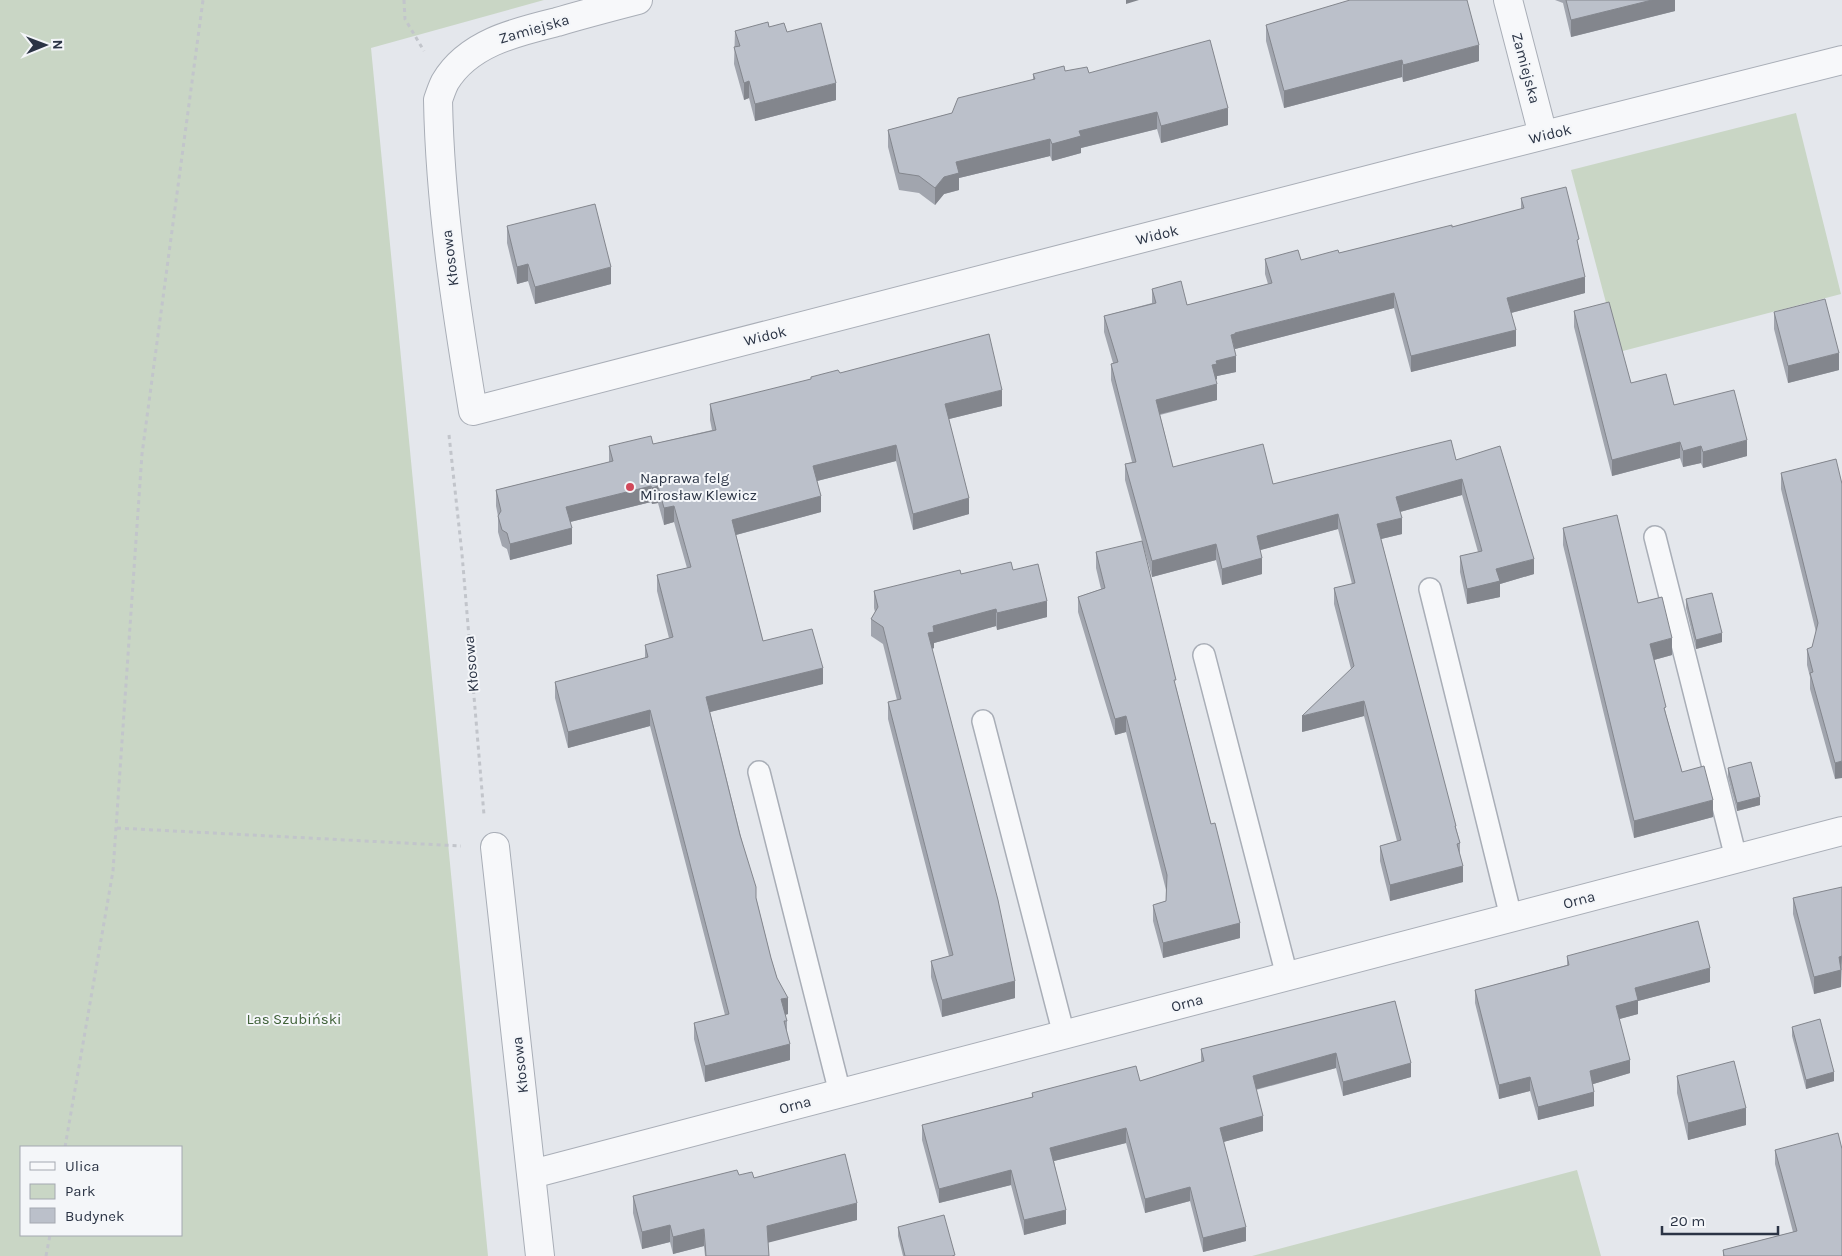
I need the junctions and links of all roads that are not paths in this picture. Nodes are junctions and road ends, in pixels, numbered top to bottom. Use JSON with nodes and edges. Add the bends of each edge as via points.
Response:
{"nodes":[{"id":1,"x":638,"y":0,"type":"edge"},
{"id":2,"x":1508,"y":0,"type":"edge"},
{"id":3,"x":1842,"y":60,"type":"edge"},
{"id":4,"x":444,"y":83,"type":"joint"},
{"id":5,"x":1543,"y":135,"type":"junction"},
{"id":6,"x":473,"y":411,"type":"joint"},
{"id":7,"x":1655,"y":537,"type":"dead end"},
{"id":8,"x":1430,"y":589,"type":"dead end"},
{"id":9,"x":1204,"y":655,"type":"dead end"},
{"id":10,"x":984,"y":721,"type":"dead end"},
{"id":11,"x":759,"y":772,"type":"dead end"},
{"id":12,"x":1842,"y":831,"type":"edge"},
{"id":13,"x":495,"y":847,"type":"road end"},
{"id":14,"x":1736,"y":858,"type":"junction"},
{"id":15,"x":1511,"y":917,"type":"junction"},
{"id":16,"x":1287,"y":976,"type":"junction"},
{"id":17,"x":1064,"y":1035,"type":"junction"},
{"id":18,"x":840,"y":1093,"type":"junction"},
{"id":19,"x":532,"y":1174,"type":"junction"},
{"id":20,"x":540,"y":1256,"type":"edge"}],
"edges":[{"from":1,"to":4,"type":"street","name":"Zamiejska","via":[[491,41],[456,68]]},
{"from":2,"to":5,"type":"street","name":"Zamiejska"},
{"from":3,"to":5,"type":"street","name":"Widok"},
{"from":4,"to":6,"type":"street","name":"Kłosowa","via":[[438,100],[438,118],[447,242]]},
{"from":5,"to":6,"type":"street","name":"Widok"},
{"from":7,"to":14,"type":"lane"},
{"from":8,"to":15,"type":"lane"},
{"from":9,"to":16,"type":"lane"},
{"from":10,"to":17,"type":"lane"},
{"from":11,"to":18,"type":"lane"},
{"from":12,"to":14,"type":"street","name":"Orna"},
{"from":13,"to":19,"type":"street","name":"Kłosowa"},
{"from":14,"to":15,"type":"street","name":"Orna"},
{"from":15,"to":16,"type":"street","name":"Orna"},
{"from":16,"to":17,"type":"street","name":"Orna"},
{"from":17,"to":18,"type":"street","name":"Orna"},
{"from":18,"to":19,"type":"street","name":"Orna"},
{"from":19,"to":20,"type":"street","name":"Kłosowa"}]}
